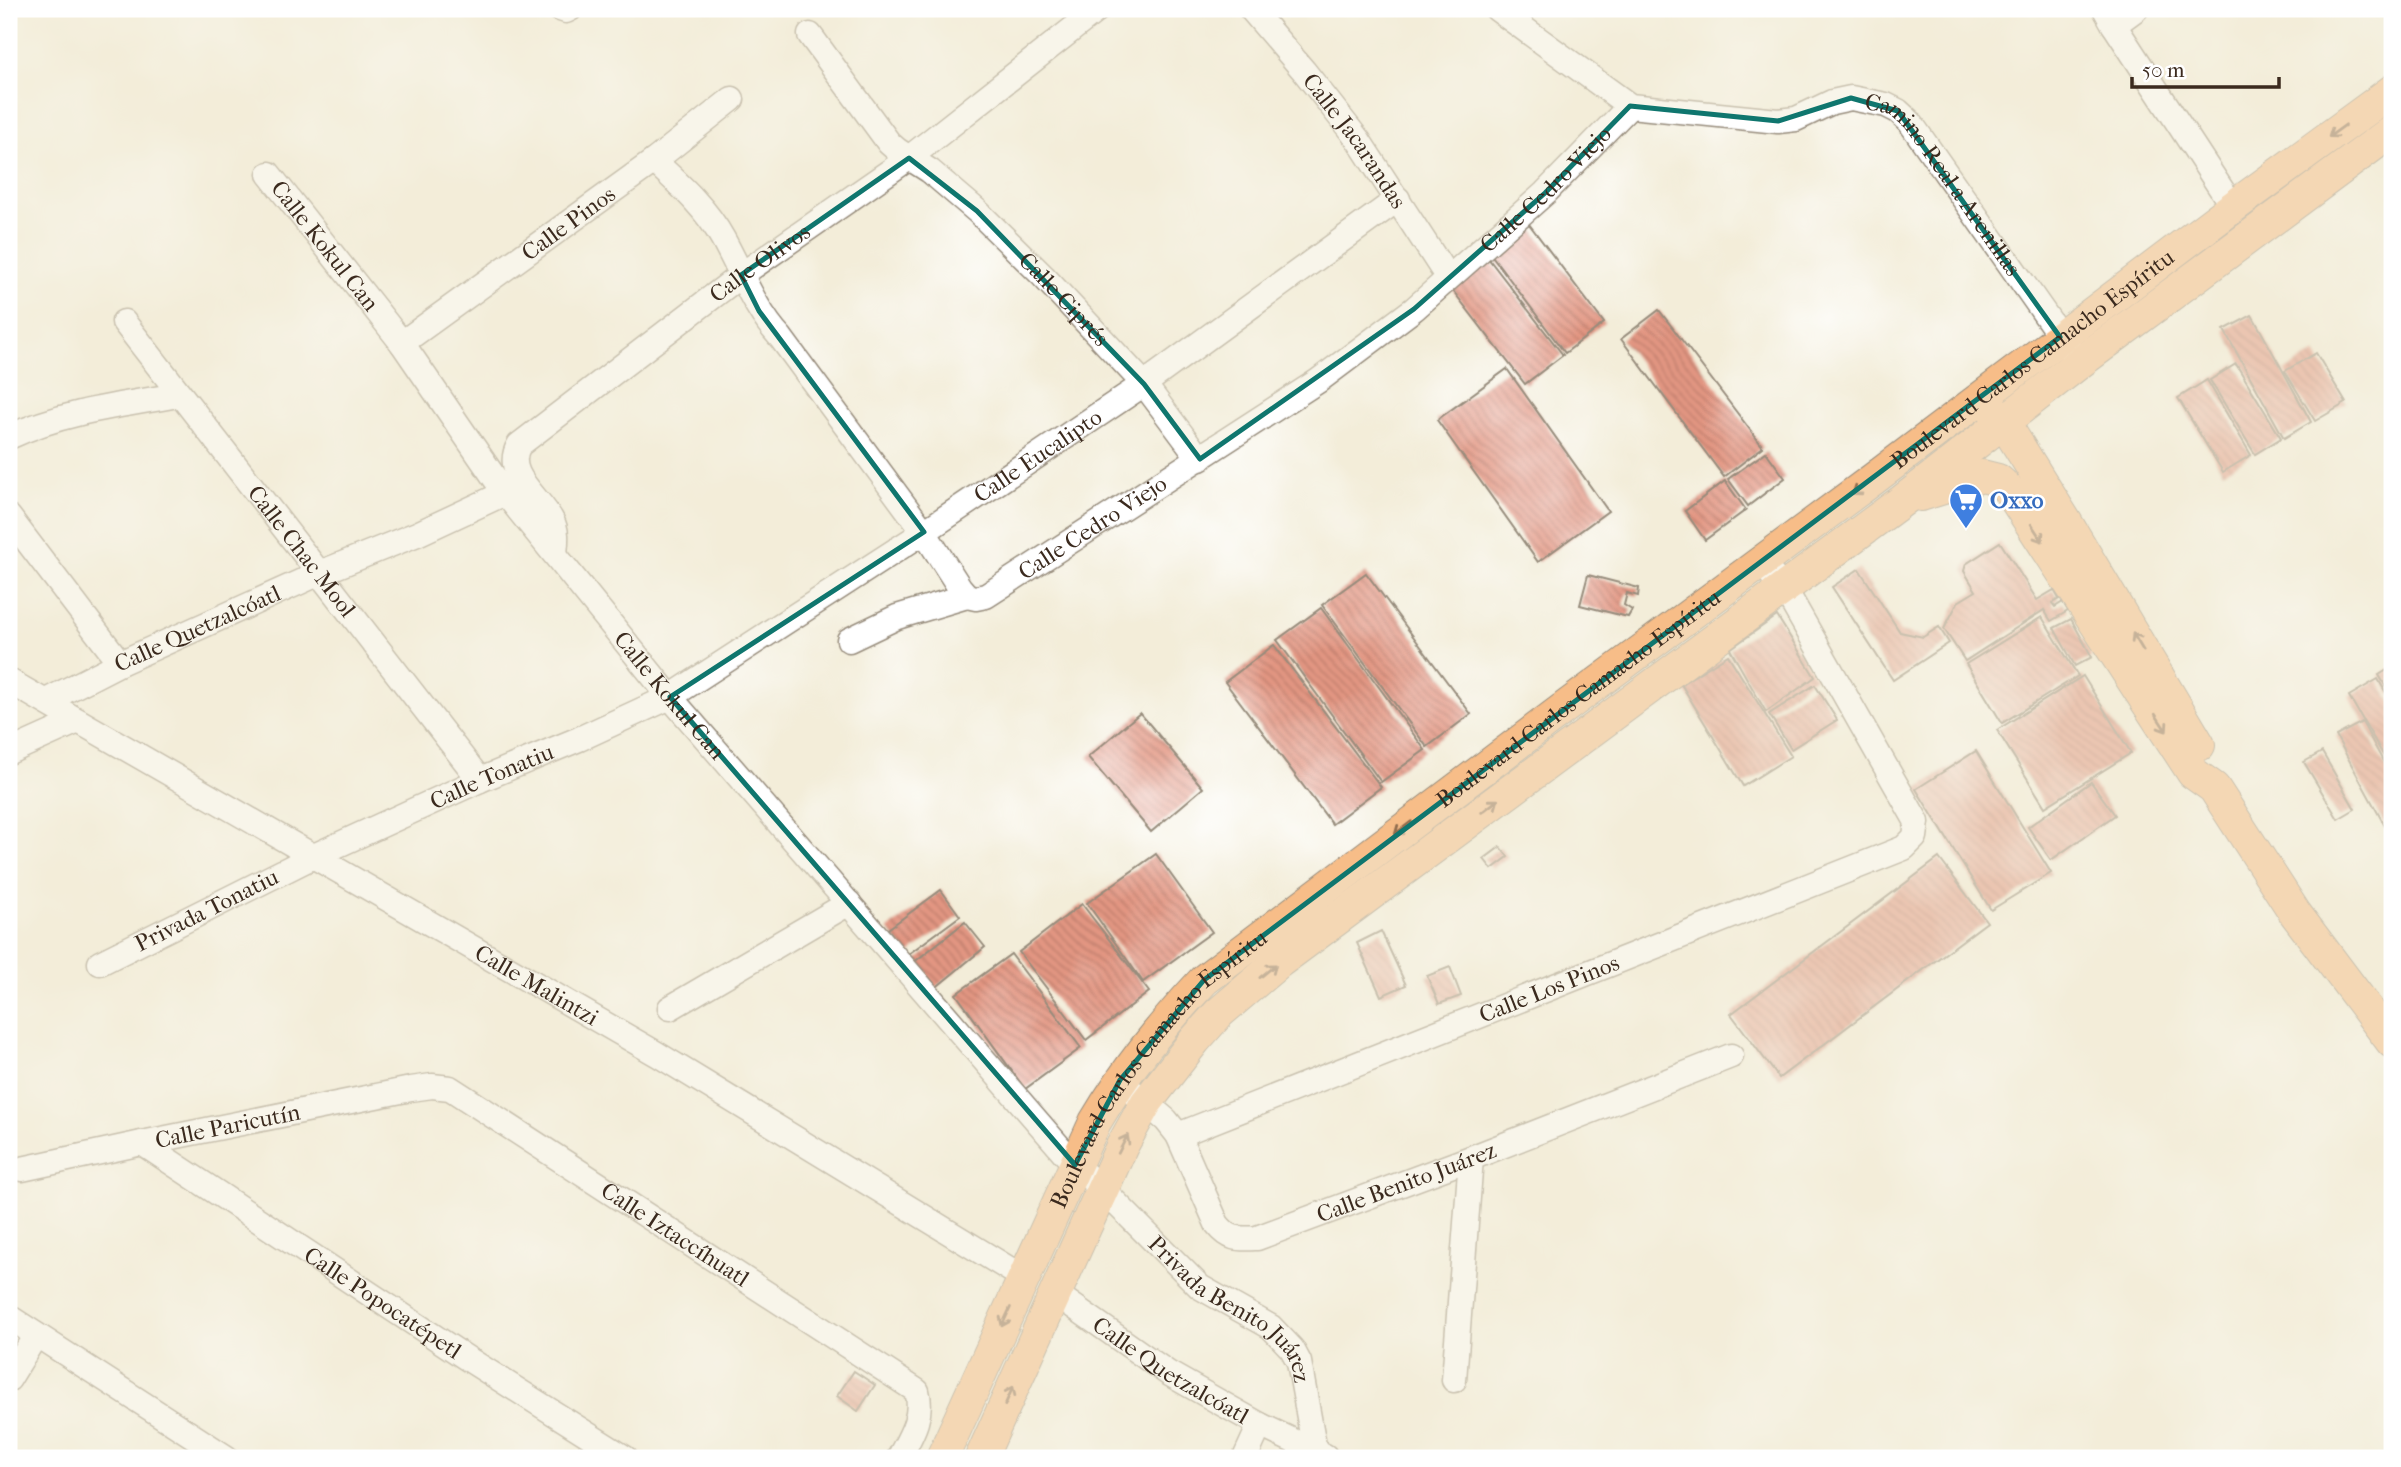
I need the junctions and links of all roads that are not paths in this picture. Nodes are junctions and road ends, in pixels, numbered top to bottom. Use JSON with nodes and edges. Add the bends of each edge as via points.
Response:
{"nodes":[{"id":1,"x":1098,"y":9,"type":"edge"},
{"id":2,"x":1251,"y":9,"type":"edge"},
{"id":3,"x":1497,"y":9,"type":"edge"},
{"id":4,"x":2136,"y":9,"type":"edge"},
{"id":5,"x":2110,"y":17,"type":"edge"},
{"id":6,"x":810,"y":35,"type":"dead end"},
{"id":7,"x":2392,"y":91,"type":"edge"},
{"id":8,"x":732,"y":99,"type":"dead end"},
{"id":9,"x":1630,"y":106,"type":"junction"},
{"id":10,"x":2392,"y":131,"type":"edge"},
{"id":11,"x":909,"y":158,"type":"junction"},
{"id":12,"x":654,"y":161,"type":"junction"},
{"id":13,"x":269,"y":174,"type":"dead end"},
{"id":14,"x":1398,"y":199,"type":"junction"},
{"id":15,"x":2233,"y":207,"type":"junction"},
{"id":16,"x":741,"y":275,"type":"junction"},
{"id":17,"x":1448,"y":278,"type":"junction"},
{"id":18,"x":124,"y":322,"type":"dead end"},
{"id":19,"x":2060,"y":337,"type":"junction"},
{"id":20,"x":402,"y":343,"type":"junction"},
{"id":21,"x":2079,"y":363,"type":"junction"},
{"id":22,"x":1144,"y":384,"type":"junction"},
{"id":23,"x":179,"y":395,"type":"junction"},
{"id":24,"x":1982,"y":396,"type":"junction"},
{"id":25,"x":2003,"y":421,"type":"junction"},
{"id":26,"x":9,"y":438,"type":"edge"},
{"id":27,"x":1200,"y":459,"type":"junction"},
{"id":28,"x":2028,"y":461,"type":"junction"},
{"id":29,"x":1998,"y":480,"type":"junction"},
{"id":30,"x":505,"y":493,"type":"junction"},
{"id":31,"x":1902,"y":501,"type":"junction"},
{"id":32,"x":9,"y":517,"type":"edge"},
{"id":33,"x":924,"y":532,"type":"junction"},
{"id":34,"x":555,"y":554,"type":"junction"},
{"id":35,"x":1760,"y":562,"type":"junction"},
{"id":36,"x":320,"y":573,"type":"junction"},
{"id":37,"x":1784,"y":588,"type":"junction"},
{"id":38,"x":967,"y":596,"type":"junction"},
{"id":39,"x":849,"y":640,"type":"dead end"},
{"id":40,"x":120,"y":663,"type":"junction"},
{"id":41,"x":9,"y":681,"type":"edge"},
{"id":42,"x":670,"y":697,"type":"junction"},
{"id":43,"x":46,"y":701,"type":"junction"},
{"id":44,"x":78,"y":721,"type":"junction"},
{"id":45,"x":9,"y":752,"type":"edge"},
{"id":46,"x":480,"y":780,"type":"junction"},
{"id":47,"x":2214,"y":788,"type":"junction"},
{"id":48,"x":314,"y":856,"type":"junction"},
{"id":49,"x":849,"y":903,"type":"junction"},
{"id":50,"x":100,"y":963,"type":"dead end"},
{"id":51,"x":670,"y":1008,"type":"dead end"},
{"id":52,"x":2392,"y":1042,"type":"edge"},
{"id":53,"x":1731,"y":1056,"type":"dead end"},
{"id":54,"x":1120,"y":1080,"type":"junction"},
{"id":55,"x":432,"y":1086,"type":"joint"},
{"id":56,"x":1146,"y":1103,"type":"junction"},
{"id":57,"x":1178,"y":1135,"type":"junction"},
{"id":58,"x":142,"y":1143,"type":"junction"},
{"id":59,"x":1471,"y":1158,"type":"junction"},
{"id":60,"x":1075,"y":1165,"type":"junction"},
{"id":61,"x":22,"y":1169,"type":"dead end"},
{"id":62,"x":1103,"y":1189,"type":"junction"},
{"id":63,"x":1024,"y":1278,"type":"junction"},
{"id":64,"x":1056,"y":1294,"type":"junction"},
{"id":65,"x":9,"y":1317,"type":"edge"},
{"id":66,"x":36,"y":1335,"type":"junction"},
{"id":67,"x":9,"y":1379,"type":"edge"},
{"id":68,"x":1454,"y":1380,"type":"dead end"},
{"id":69,"x":1260,"y":1425,"type":"junction"},
{"id":70,"x":1322,"y":1455,"type":"edge"},
{"id":71,"x":221,"y":1457,"type":"edge"},
{"id":72,"x":625,"y":1458,"type":"edge"},
{"id":73,"x":899,"y":1458,"type":"edge"},
{"id":74,"x":942,"y":1458,"type":"edge"},
{"id":75,"x":981,"y":1458,"type":"edge"},
{"id":76,"x":1245,"y":1458,"type":"edge"}],
"edges":[{"from":1,"to":11,"type":"street","name":"Calle Olivos"},
{"from":2,"to":14,"type":"street","name":"Calle Jacarandas","via":[[1359,141]]},
{"from":3,"to":9,"type":"street"},
{"from":4,"to":5,"type":"street"},
{"from":5,"to":15,"type":"street"},
{"from":6,"to":11,"type":"street","name":"Calle Ciprés","via":[[889,143]]},
{"from":7,"to":15,"type":"main road","name":"Boulevard Carlos Camacho Espíritu","one_way":true},
{"from":8,"to":12,"type":"street","name":"Calle Pinos"},
{"from":9,"to":17,"type":"street","name":"Calle Cedro Viejo","via":[[1545,193]]},
{"from":9,"to":19,"type":"street","name":"Camino Real a Arenillas","via":[[1778,121],[1796,119],[1851,98],[1898,111]]},
{"from":10,"to":21,"type":"main road","name":"Boulevard Carlos Camacho Espíritu"},
{"from":11,"to":16,"type":"street","name":"Calle Olivos"},
{"from":11,"to":22,"type":"street","name":"Calle Ciprés","via":[[986,220]]},
{"from":12,"to":16,"type":"street","via":[[708,215]]},
{"from":12,"to":20,"type":"street","name":"Calle Pinos"},
{"from":13,"to":20,"type":"street","name":"Calle Kokul Can"},
{"from":14,"to":17,"type":"street","name":"Calle Jacarandas"},
{"from":14,"to":22,"type":"street","name":"Calle Eucalipto"},
{"from":15,"to":19,"type":"main road","name":"Boulevard Carlos Camacho Espíritu"},
{"from":16,"to":33,"type":"street","via":[[759,311]]},
{"from":16,"to":34,"type":"street","name":"Calle Olivos","via":[[519,445],[513,460],[552,522]]},
{"from":17,"to":27,"type":"street","name":"Calle Cedro Viejo","via":[[1318,381]]},
{"from":18,"to":23,"type":"street","name":"Calle Chac Mool"},
{"from":19,"to":21,"type":"street","name":"Camino Real a Arenillas"},
{"from":19,"to":24,"type":"main road","name":"Boulevard Carlos Camacho Espíritu"},
{"from":20,"to":30,"type":"street","name":"Calle Kokul Can"},
{"from":21,"to":25,"type":"main road","name":"Boulevard Carlos Camacho Espíritu"},
{"from":22,"to":27,"type":"street","name":"Calle Ciprés"},
{"from":22,"to":33,"type":"street","name":"Calle Eucalipto"},
{"from":23,"to":26,"type":"street","via":[[54,419]]},
{"from":23,"to":36,"type":"street","name":"Calle Chac Mool"},
{"from":24,"to":25,"type":"main road"},
{"from":24,"to":35,"type":"main road","name":"Boulevard Carlos Camacho Espíritu","one_way":true},
{"from":25,"to":28,"type":"main road"},
{"from":25,"to":31,"type":"main road","name":"Boulevard Carlos Camacho Espíritu"},
{"from":27,"to":38,"type":"street","name":"Calle Cedro Viejo","via":[[986,596]]},
{"from":28,"to":29,"type":"main road"},
{"from":47,"to":28,"type":"main road","one_way":true,"via":[[2210,763]]},
{"from":29,"to":31,"type":"main road","via":[[1982,476]]},
{"from":29,"to":47,"type":"main road","one_way":true,"via":[[2009,490],[2193,773]]},
{"from":30,"to":34,"type":"street","name":"Calle Kokul Can"},
{"from":30,"to":36,"type":"street","name":"Calle Quetzalcóatl"},
{"from":31,"to":37,"type":"main road","name":"Boulevard Carlos Camacho Espíritu"},
{"from":32,"to":40,"type":"street"},
{"from":33,"to":38,"type":"street"},
{"from":33,"to":42,"type":"street","name":"Calle Eucalipto"},
{"from":34,"to":42,"type":"street","name":"Calle Kokul Can"},
{"from":35,"to":37,"type":"street"},
{"from":35,"to":54,"type":"main road","name":"Boulevard Carlos Camacho Espíritu","one_way":true,"via":[[1228,960],[1174,1012]]},
{"from":36,"to":40,"type":"street","name":"Calle Quetzalcóatl"},
{"from":36,"to":46,"type":"street","name":"Calle Chac Mool"},
{"from":56,"to":37,"type":"main road","name":"Boulevard Carlos Camacho Espíritu","one_way":true,"via":[[1219,1013],[1279,962]]},
{"from":37,"to":57,"type":"street","name":"Calle Los Pinos","via":[[1917,822],[1915,837],[1904,848]]},
{"from":38,"to":39,"type":"street","name":"Calle Cedro Viejo","via":[[897,617]]},
{"from":40,"to":43,"type":"street","name":"Calle Quetzalcóatl"},
{"from":41,"to":43,"type":"street","name":"Calle Malintzi"},
{"from":42,"to":46,"type":"street","name":"Calle Tonatiu"},
{"from":42,"to":49,"type":"street","name":"Calle Kokul Can"},
{"from":43,"to":44,"type":"street","name":"Calle Malintzi"},
{"from":44,"to":45,"type":"street"},
{"from":44,"to":48,"type":"street","name":"Calle Malintzi"},
{"from":46,"to":48,"type":"street","name":"Calle Tonatiu"},
{"from":47,"to":52,"type":"main road","via":[[2295,913]]},
{"from":48,"to":50,"type":"street","name":"Privada Tonatiu"},
{"from":48,"to":63,"type":"street","name":"Calle Malintzi","via":[[657,1054]]},
{"from":49,"to":51,"type":"street"},
{"from":49,"to":60,"type":"street","name":"Calle Kokul Can"},
{"from":53,"to":59,"type":"street","name":"Calle Benito Juárez"},
{"from":54,"to":56,"type":"street","name":"Calle Benito Juárez"},
{"from":54,"to":60,"type":"main road","name":"Boulevard Carlos Camacho Espíritu"},
{"from":55,"to":58,"type":"street","name":"Calle Paricutín"},
{"from":55,"to":73,"type":"street","name":"Calle Iztaccíhuatl","via":[[450,1088],[917,1391],[919,1412]]},
{"from":56,"to":57,"type":"street","name":"Calle Benito Juárez"},
{"from":62,"to":56,"type":"main road","name":"Boulevard Carlos Camacho Espíritu","one_way":true},
{"from":57,"to":59,"type":"street","name":"Calle Benito Juárez","via":[[1217,1224],[1226,1235],[1243,1239]]},
{"from":58,"to":61,"type":"street","name":"Calle Paricutín"},
{"from":58,"to":72,"type":"street","name":"Calle Popocatépetl"},
{"from":59,"to":68,"type":"street"},
{"from":60,"to":62,"type":"street","name":"Calle Kokul Can"},
{"from":60,"to":63,"type":"main road","name":"Boulevard Carlos Camacho Espíritu"},
{"from":62,"to":64,"type":"main road","name":"Boulevard Carlos Camacho Espíritu"},
{"from":62,"to":70,"type":"street","name":"Privada Benito Juárez","via":[[1200,1287],[1271,1327],[1292,1349]]},
{"from":63,"to":74,"type":"main road","name":"Boulevard Carlos Camacho Espíritu","one_way":true},
{"from":64,"to":69,"type":"street","name":"Calle Quetzalcóatl","via":[[1168,1373]]},
{"from":75,"to":64,"type":"main road","name":"Boulevard Carlos Camacho Espíritu","one_way":true},
{"from":65,"to":66,"type":"street"},
{"from":66,"to":67,"type":"street"},
{"from":66,"to":71,"type":"street"},
{"from":69,"to":70,"type":"street","name":"Calle Quetzalcóatl"},
{"from":69,"to":76,"type":"street"}]}
